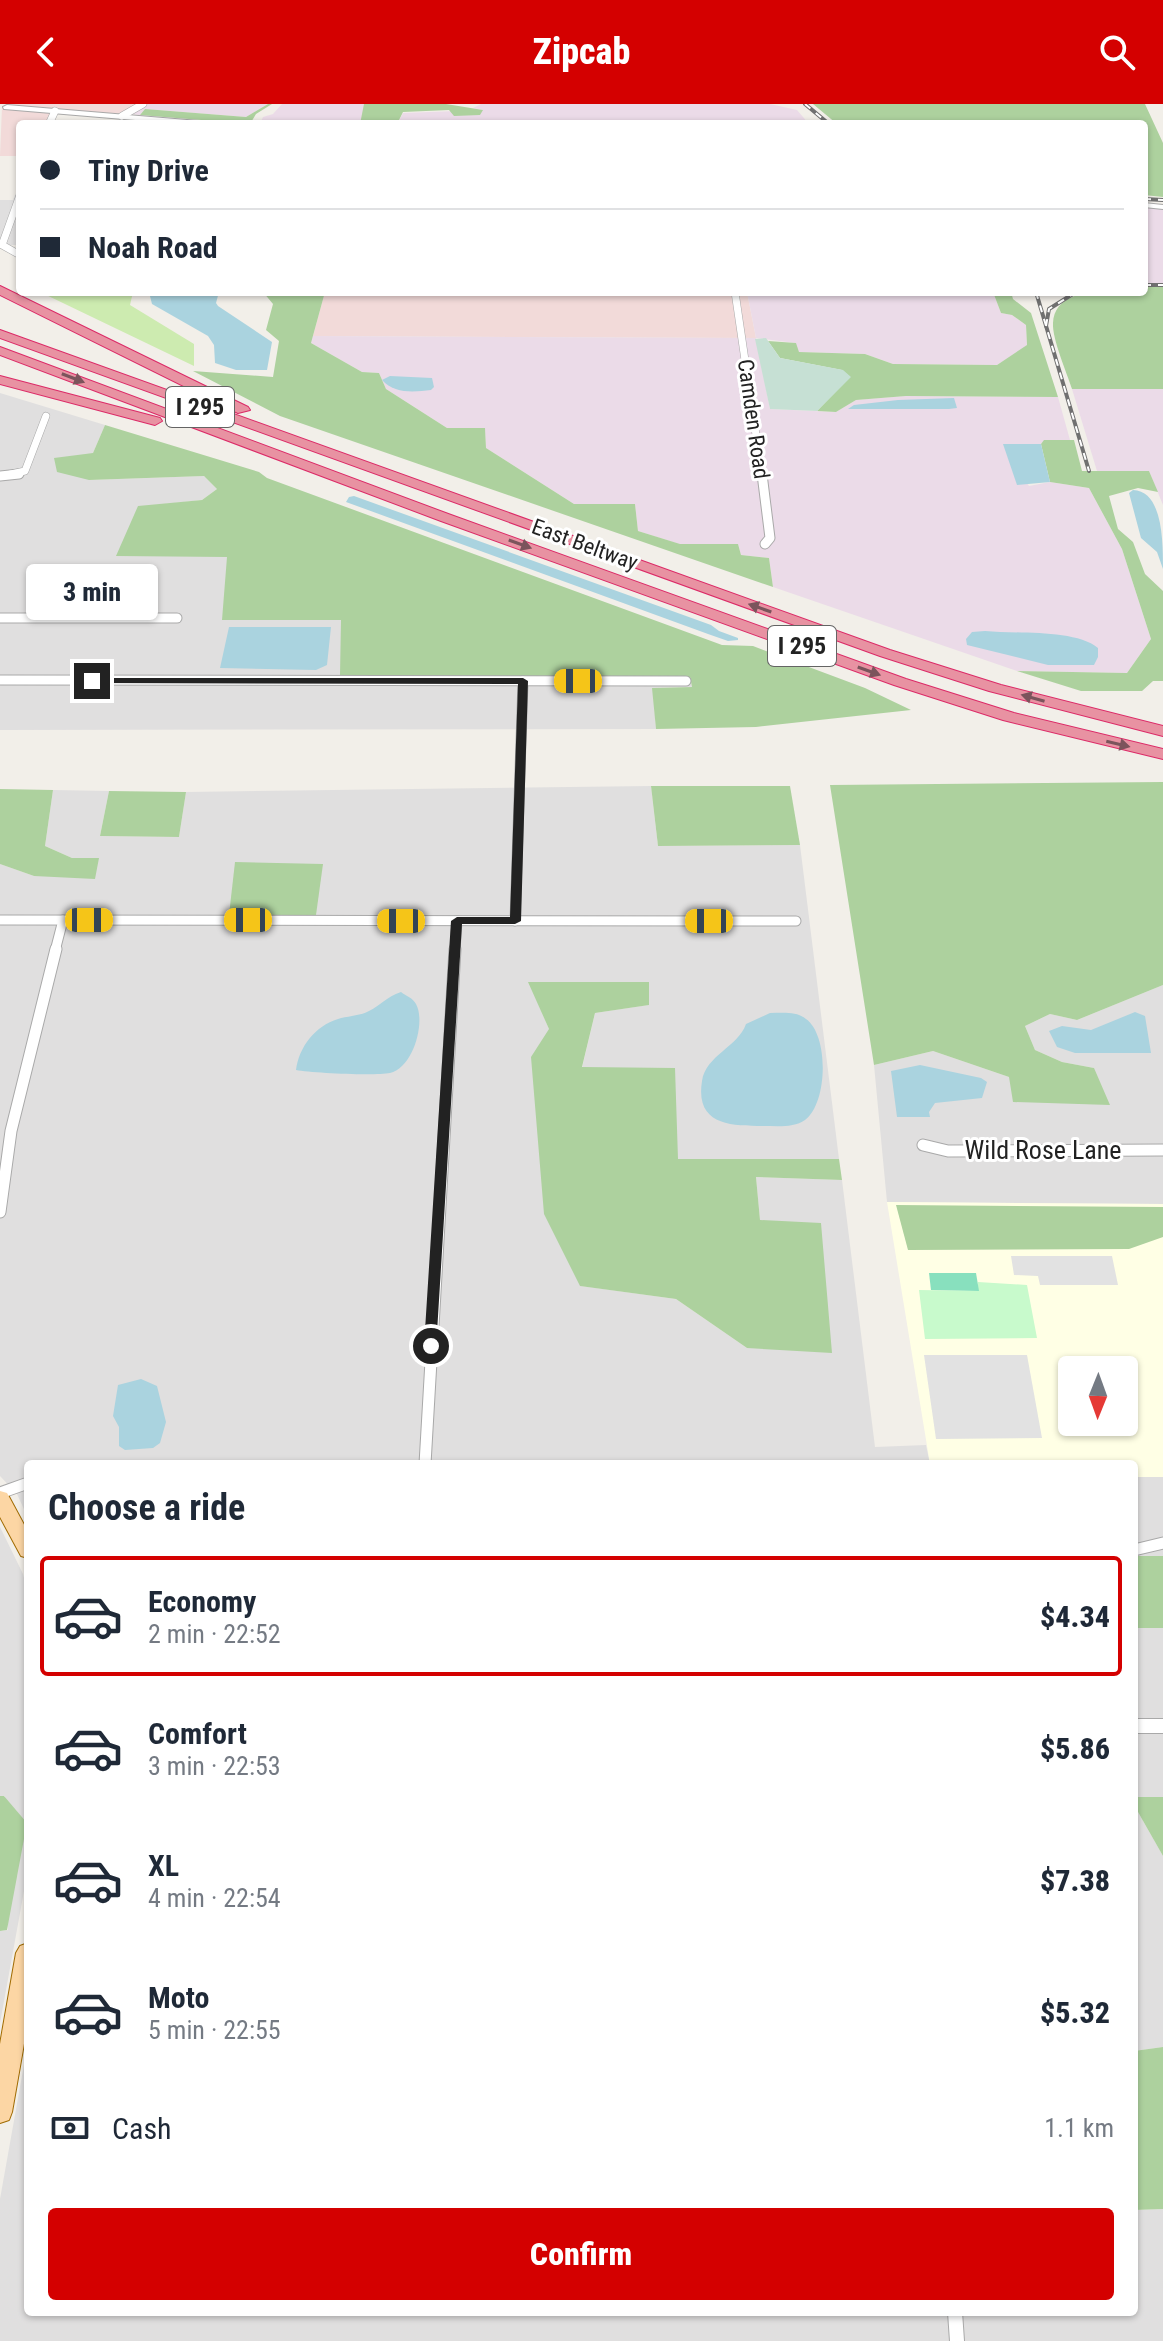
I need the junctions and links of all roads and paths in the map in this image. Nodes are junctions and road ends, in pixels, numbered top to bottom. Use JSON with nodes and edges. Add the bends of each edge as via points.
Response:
{"nodes":[{"id":1,"x":143,"y":104,"type":"edge"},
{"id":2,"x":4,"y":106,"type":"edge"},
{"id":3,"x":55,"y":111,"type":"junction"},
{"id":4,"x":122,"y":116,"type":"junction"},
{"id":5,"x":51,"y":120,"type":"edge"},
{"id":6,"x":166,"y":120,"type":"edge"},
{"id":7,"x":16,"y":206,"type":"edge"},
{"id":8,"x":16,"y":253,"type":"edge"},
{"id":9,"x":0,"y":290,"type":"edge"},
{"id":10,"x":736,"y":296,"type":"edge"},
{"id":11,"x":0,"y":334,"type":"edge"},
{"id":12,"x":0,"y":351,"type":"edge"},
{"id":13,"x":0,"y":380,"type":"edge"},
{"id":14,"x":46,"y":416,"type":"dead end"},
{"id":15,"x":0,"y":476,"type":"edge"},
{"id":16,"x":400,"y":480,"type":"junction"},
{"id":17,"x":446,"y":518,"type":"junction"},
{"id":18,"x":765,"y":544,"type":"dead end"},
{"id":19,"x":0,"y":618,"type":"edge"},
{"id":20,"x":177,"y":618,"type":"dead end"},
{"id":21,"x":0,"y":680,"type":"edge"},
{"id":22,"x":523,"y":681,"type":"junction"},
{"id":23,"x":686,"y":681,"type":"dead end"},
{"id":24,"x":1163,"y":731,"type":"edge"},
{"id":25,"x":1163,"y":754,"type":"edge"},
{"id":26,"x":0,"y":920,"type":"edge"},
{"id":27,"x":63,"y":920,"type":"junction"},
{"id":28,"x":457,"y":921,"type":"junction"},
{"id":29,"x":515,"y":921,"type":"junction"},
{"id":30,"x":796,"y":921,"type":"dead end"},
{"id":31,"x":923,"y":1145,"type":"dead end"},
{"id":32,"x":1163,"y":1150,"type":"edge"},
{"id":33,"x":0,"y":1212,"type":"edge"},
{"id":34,"x":425,"y":1460,"type":"edge"},
{"id":35,"x":24,"y":1485,"type":"edge"},
{"id":36,"x":0,"y":1495,"type":"edge"},
{"id":37,"x":24,"y":1543,"type":"edge"},
{"id":38,"x":1163,"y":1543,"type":"edge"},
{"id":39,"x":1138,"y":1549,"type":"edge"},
{"id":40,"x":1138,"y":1726,"type":"edge"},
{"id":41,"x":1163,"y":1726,"type":"edge"},
{"id":42,"x":24,"y":1976,"type":"edge"},
{"id":43,"x":0,"y":2112,"type":"edge"},
{"id":44,"x":955,"y":2316,"type":"edge"},
{"id":45,"x":957,"y":2341,"type":"edge"}],
"edges":[{"from":1,"to":4,"type":"street"},
{"from":2,"to":3,"type":"street"},
{"from":3,"to":4,"type":"street"},
{"from":3,"to":5,"type":"street"},
{"from":4,"to":6,"type":"street"},
{"from":7,"to":8,"type":"street","via":[[2,245]]},
{"from":9,"to":16,"type":"highway","via":[[184,383]]},
{"from":10,"to":18,"type":"street","name":"Camden Road","via":[[769,520]]},
{"from":11,"to":16,"type":"highway","name":"East Beltway","number":"I 295"},
{"from":12,"to":17,"type":"highway","name":"East Beltway","number":"I 295","one_way":true},
{"from":13,"to":17,"type":"highway","via":[[168,424]]},
{"from":14,"to":15,"type":"street","via":[[23,473]]},
{"from":24,"to":16,"type":"highway","name":"East Beltway","number":"I 295","one_way":true,"via":[[942,672]]},
{"from":17,"to":25,"type":"highway","name":"East Beltway","number":"I 295","one_way":true,"via":[[900,682],[1009,717]]},
{"from":19,"to":20,"type":"street"},
{"from":21,"to":22,"type":"street"},
{"from":22,"to":23,"type":"street"},
{"from":22,"to":29,"type":"street"},
{"from":26,"to":27,"type":"street"},
{"from":27,"to":28,"type":"street"},
{"from":27,"to":33,"type":"street","via":[[11,1131]]},
{"from":28,"to":29,"type":"street"},
{"from":28,"to":34,"type":"street"},
{"from":29,"to":30,"type":"street"},
{"from":31,"to":32,"type":"street","name":"Wild Rose Lane","via":[[948,1151]]},
{"from":35,"to":36,"type":"street"},
{"from":36,"to":37,"type":"main road"},
{"from":38,"to":39,"type":"street"},
{"from":40,"to":41,"type":"street"},
{"from":42,"to":43,"type":"main road"},
{"from":44,"to":45,"type":"street"}]}
